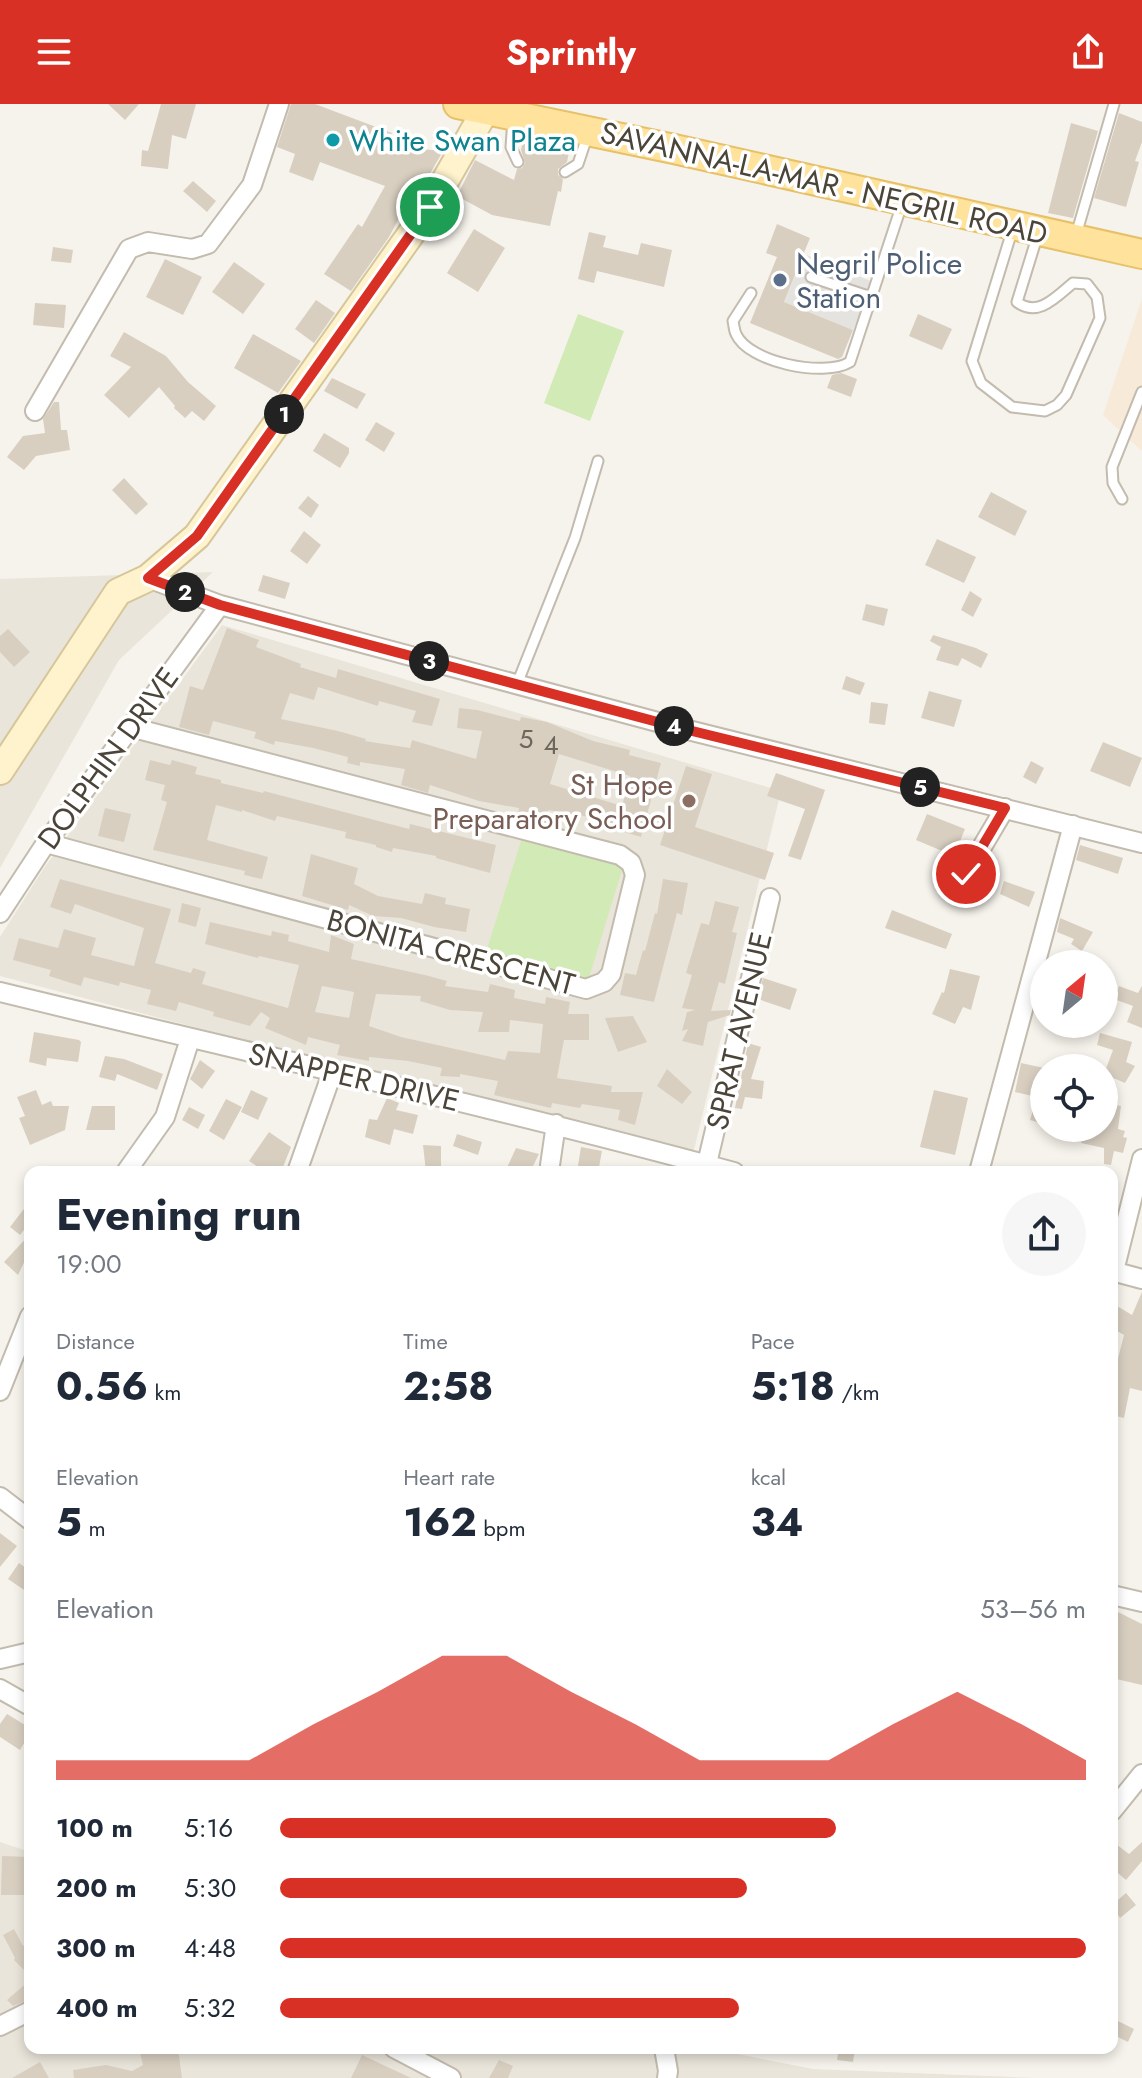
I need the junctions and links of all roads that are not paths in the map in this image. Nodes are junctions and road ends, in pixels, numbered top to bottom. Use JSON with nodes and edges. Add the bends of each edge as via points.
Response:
{"nodes":[{"id":1,"x":279,"y":104,"type":"edge"},
{"id":2,"x":1114,"y":104,"type":"edge"},
{"id":3,"x":471,"y":107,"type":"edge"},
{"id":4,"x":513,"y":116,"type":"junction"},
{"id":5,"x":589,"y":130,"type":"junction"},
{"id":6,"x":518,"y":162,"type":"dead end"},
{"id":7,"x":565,"y":172,"type":"dead end"},
{"id":8,"x":903,"y":200,"type":"junction"},
{"id":9,"x":1026,"y":228,"type":"junction"},
{"id":10,"x":1074,"y":239,"type":"junction"},
{"id":11,"x":1142,"y":254,"type":"edge"},
{"id":12,"x":811,"y":277,"type":"dead end"},
{"id":13,"x":751,"y":293,"type":"dead end"},
{"id":14,"x":871,"y":297,"type":"junction"},
{"id":15,"x":1142,"y":392,"type":"edge"},
{"id":16,"x":35,"y":411,"type":"dead end"},
{"id":17,"x":598,"y":461,"type":"dead end"},
{"id":18,"x":1122,"y":499,"type":"dead end"},
{"id":19,"x":148,"y":578,"type":"junction"},
{"id":20,"x":220,"y":605,"type":"junction"},
{"id":21,"x":517,"y":684,"type":"junction"},
{"id":22,"x":130,"y":727,"type":"junction"},
{"id":23,"x":0,"y":771,"type":"edge"},
{"id":24,"x":1005,"y":808,"type":"junction"},
{"id":25,"x":1073,"y":825,"type":"junction"},
{"id":26,"x":46,"y":843,"type":"junction"},
{"id":27,"x":1142,"y":843,"type":"edge"},
{"id":28,"x":966,"y":874,"type":"dead end"},
{"id":29,"x":770,"y":898,"type":"dead end"},
{"id":30,"x":0,"y":913,"type":"edge"},
{"id":31,"x":0,"y":992,"type":"edge"},
{"id":32,"x":190,"y":1039,"type":"junction"},
{"id":33,"x":332,"y":1073,"type":"junction"},
{"id":34,"x":556,"y":1124,"type":"junction"},
{"id":35,"x":1142,"y":1159,"type":"edge"},
{"id":36,"x":130,"y":1166,"type":"edge"},
{"id":37,"x":299,"y":1166,"type":"edge"},
{"id":38,"x":550,"y":1166,"type":"edge"},
{"id":39,"x":699,"y":1166,"type":"edge"},
{"id":40,"x":706,"y":1166,"type":"edge"},
{"id":41,"x":981,"y":1166,"type":"edge"},
{"id":42,"x":1118,"y":1252,"type":"edge"},
{"id":43,"x":1118,"y":1272,"type":"edge"},
{"id":44,"x":1142,"y":1279,"type":"edge"},
{"id":45,"x":24,"y":1331,"type":"edge"},
{"id":46,"x":0,"y":1391,"type":"edge"},
{"id":47,"x":0,"y":1497,"type":"edge"},
{"id":48,"x":24,"y":1515,"type":"edge"},
{"id":49,"x":1118,"y":1596,"type":"edge"},
{"id":50,"x":1142,"y":1602,"type":"edge"},
{"id":51,"x":24,"y":1653,"type":"edge"},
{"id":52,"x":0,"y":1659,"type":"edge"},
{"id":53,"x":0,"y":1689,"type":"edge"},
{"id":54,"x":24,"y":1703,"type":"edge"},
{"id":55,"x":1142,"y":1774,"type":"edge"},
{"id":56,"x":1118,"y":1804,"type":"edge"},
{"id":57,"x":24,"y":2014,"type":"edge"},
{"id":58,"x":0,"y":2026,"type":"edge"},
{"id":59,"x":405,"y":2054,"type":"edge"},
{"id":60,"x":665,"y":2054,"type":"edge"},
{"id":61,"x":451,"y":2078,"type":"edge"},
{"id":62,"x":667,"y":2078,"type":"edge"}],
"edges":[{"from":1,"to":16,"type":"street","via":[[252,185],[228,219],[208,244],[192,249],[148,242],[129,249]]},
{"from":2,"to":10,"type":"lane"},
{"from":3,"to":4,"type":"main road","name":"SAVANNA-LA-MAR - NEGRIL ROAD"},
{"from":3,"to":19,"type":"street","via":[[430,207],[197,536]]},
{"from":4,"to":5,"type":"main road","name":"SAVANNA-LA-MAR - NEGRIL ROAD"},
{"from":4,"to":6,"type":"lane","via":[[511,147]]},
{"from":5,"to":7,"type":"lane","via":[[578,164]]},
{"from":5,"to":8,"type":"main road","name":"SAVANNA-LA-MAR - NEGRIL ROAD"},
{"from":8,"to":9,"type":"main road","name":"SAVANNA-LA-MAR - NEGRIL ROAD"},
{"from":8,"to":14,"type":"lane"},
{"from":9,"to":9,"type":"lane","via":[[1017,302],[1038,309],[1073,283],[1087,284],[1097,297],[1100,318],[1066,395],[1045,411],[1012,407],[993,395],[972,361]]},
{"from":9,"to":10,"type":"main road","name":"SAVANNA-LA-MAR - NEGRIL ROAD"},
{"from":10,"to":11,"type":"main road","name":"SAVANNA-LA-MAR - NEGRIL ROAD"},
{"from":12,"to":14,"type":"lane"},
{"from":13,"to":14,"type":"lane","via":[[733,321],[736,335],[767,357],[815,370],[850,362]]},
{"from":15,"to":18,"type":"lane","via":[[1112,467]]},
{"from":17,"to":21,"type":"lane","via":[[575,538]]},
{"from":19,"to":20,"type":"street"},
{"from":19,"to":23,"type":"street","via":[[118,592]]},
{"from":20,"to":21,"type":"street"},
{"from":20,"to":22,"type":"street","name":"DOLPHIN DRIVE"},
{"from":21,"to":24,"type":"street"},
{"from":22,"to":26,"type":"street","name":"DOLPHIN DRIVE"},
{"from":22,"to":26,"type":"street","name":"BONITA CRESCENT","via":[[620,855],[635,875],[611,974],[586,989]]},
{"from":24,"to":25,"type":"street"},
{"from":24,"to":28,"type":"street"},
{"from":25,"to":27,"type":"street"},
{"from":25,"to":41,"type":"street"},
{"from":26,"to":30,"type":"street","name":"DOLPHIN DRIVE"},
{"from":29,"to":40,"type":"street","name":"SPRAT AVENUE"},
{"from":31,"to":32,"type":"street","name":"SNAPPER DRIVE"},
{"from":32,"to":33,"type":"street","name":"SNAPPER DRIVE"},
{"from":32,"to":36,"type":"street","via":[[165,1117]]},
{"from":33,"to":34,"type":"street","name":"SNAPPER DRIVE"},
{"from":33,"to":37,"type":"street"},
{"from":34,"to":38,"type":"street"},
{"from":34,"to":39,"type":"street","name":"SNAPPER DRIVE"},
{"from":35,"to":42,"type":"street"},
{"from":43,"to":44,"type":"street"},
{"from":45,"to":46,"type":"street"},
{"from":47,"to":48,"type":"street"},
{"from":49,"to":50,"type":"street"},
{"from":51,"to":52,"type":"street"},
{"from":53,"to":54,"type":"street"},
{"from":55,"to":56,"type":"street"},
{"from":57,"to":58,"type":"street"},
{"from":59,"to":61,"type":"street"},
{"from":60,"to":62,"type":"street"}]}
